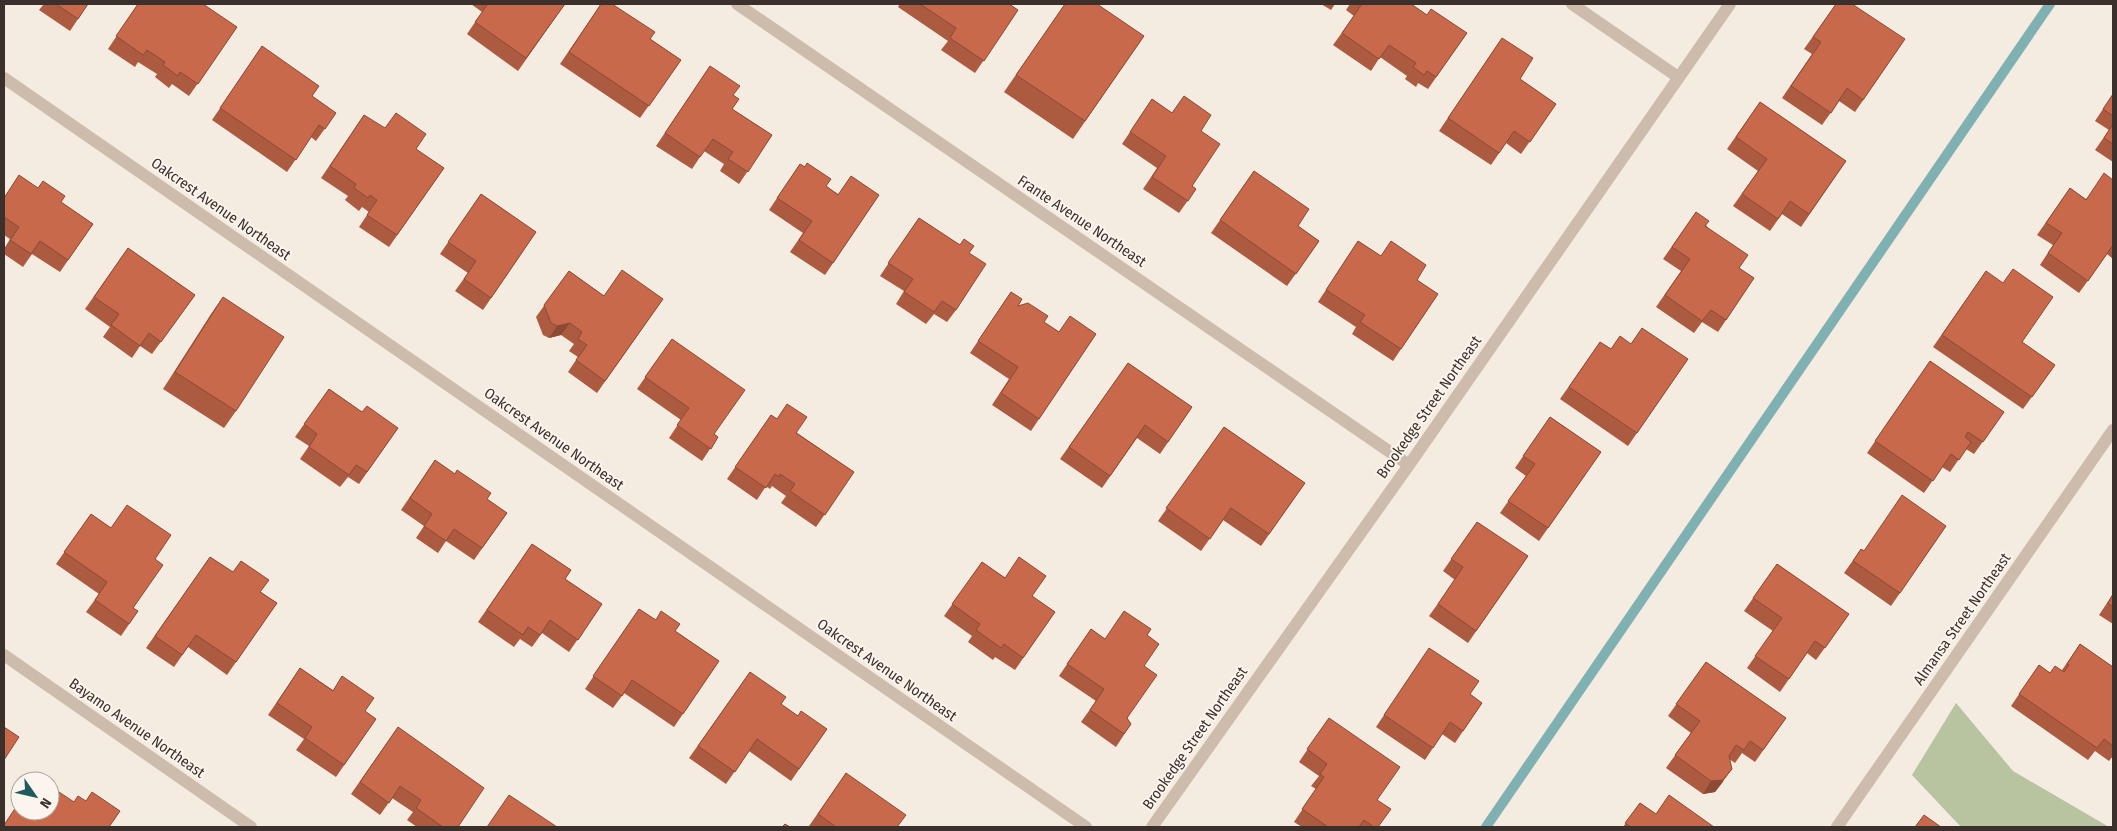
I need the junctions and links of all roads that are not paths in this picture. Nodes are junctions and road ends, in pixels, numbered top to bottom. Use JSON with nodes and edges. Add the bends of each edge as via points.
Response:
{"nodes":[{"id":1,"x":737,"y":4,"type":"edge"},
{"id":2,"x":1572,"y":4,"type":"edge"},
{"id":3,"x":1730,"y":4,"type":"edge"},
{"id":4,"x":1678,"y":77,"type":"junction"},
{"id":5,"x":4,"y":78,"type":"edge"},
{"id":6,"x":2113,"y":430,"type":"edge"},
{"id":7,"x":1409,"y":465,"type":"junction"},
{"id":8,"x":4,"y":656,"type":"edge"},
{"id":9,"x":251,"y":827,"type":"edge"},
{"id":10,"x":1086,"y":827,"type":"edge"},
{"id":11,"x":1152,"y":827,"type":"edge"},
{"id":12,"x":1837,"y":827,"type":"edge"}],
"edges":[{"from":1,"to":7,"type":"street","name":"Frante Avenue Northeast"},
{"from":2,"to":4,"type":"street"},
{"from":3,"to":4,"type":"street","name":"Brookedge Street Northeast"},
{"from":4,"to":7,"type":"street","name":"Brookedge Street Northeast"},
{"from":5,"to":10,"type":"street","name":"Oakcrest Avenue Northeast"},
{"from":6,"to":12,"type":"street","name":"Almansa Street Northeast"},
{"from":7,"to":11,"type":"street","name":"Brookedge Street Northeast"},
{"from":8,"to":9,"type":"street","name":"Bayamo Avenue Northeast"}]}
